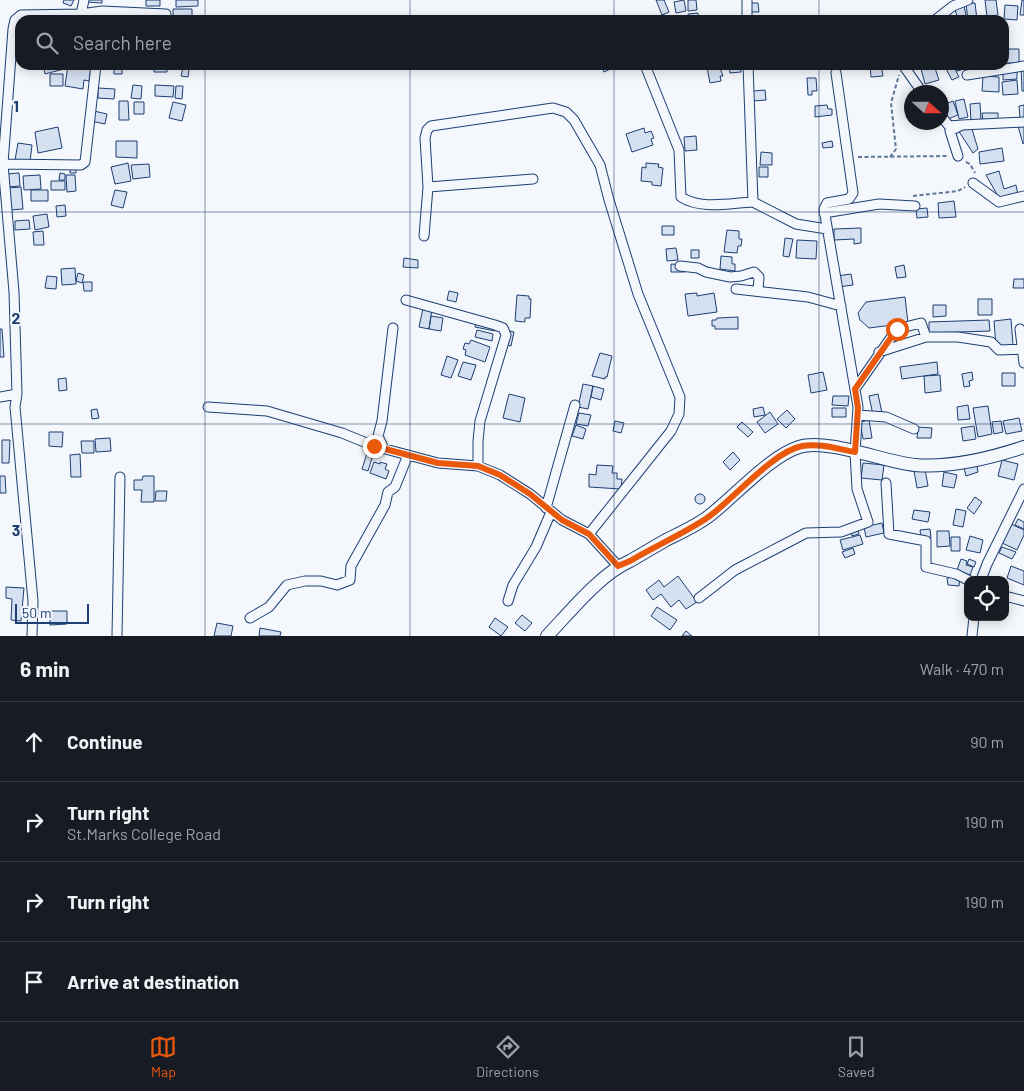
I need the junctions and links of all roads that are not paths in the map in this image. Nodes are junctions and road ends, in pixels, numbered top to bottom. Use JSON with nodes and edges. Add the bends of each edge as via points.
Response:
{"nodes":[{"id":1,"x":84,"y":0,"type":"edge"},
{"id":2,"x":747,"y":0,"type":"edge"},
{"id":3,"x":968,"y":0,"type":"edge"},
{"id":4,"x":81,"y":14,"type":"junction"},
{"id":5,"x":166,"y":14,"type":"dead end"},
{"id":6,"x":21,"y":15,"type":"edge"},
{"id":7,"x":101,"y":15,"type":"edge"},
{"id":8,"x":747,"y":15,"type":"edge"},
{"id":9,"x":941,"y":15,"type":"edge"},
{"id":10,"x":15,"y":20,"type":"edge"},
{"id":11,"x":1024,"y":66,"type":"edge"},
{"id":12,"x":1009,"y":68,"type":"edge"},
{"id":13,"x":95,"y":70,"type":"edge"},
{"id":14,"x":647,"y":70,"type":"edge"},
{"id":15,"x":748,"y":70,"type":"edge"},
{"id":16,"x":907,"y":70,"type":"edge"},
{"id":17,"x":999,"y":70,"type":"edge"},
{"id":18,"x":836,"y":73,"type":"dead end"},
{"id":19,"x":967,"y":75,"type":"dead end"},
{"id":20,"x":917,"y":85,"type":"edge"},
{"id":21,"x":1024,"y":122,"type":"edge"},
{"id":22,"x":962,"y":125,"type":"junction"},
{"id":23,"x":949,"y":126,"type":"edge"},
{"id":24,"x":958,"y":156,"type":"road end"},
{"id":25,"x":3,"y":164,"type":"junction"},
{"id":26,"x":533,"y":179,"type":"dead end"},
{"id":27,"x":973,"y":183,"type":"road end"},
{"id":28,"x":428,"y":187,"type":"junction"},
{"id":29,"x":1024,"y":196,"type":"edge"},
{"id":30,"x":753,"y":202,"type":"junction"},
{"id":31,"x":915,"y":206,"type":"dead end"},
{"id":32,"x":824,"y":214,"type":"junction"},
{"id":33,"x":827,"y":229,"type":"junction"},
{"id":34,"x":424,"y":236,"type":"dead end"},
{"id":35,"x":5,"y":246,"type":"edge"},
{"id":36,"x":680,"y":266,"type":"dead end"},
{"id":37,"x":736,"y":289,"type":"dead end"},
{"id":38,"x":758,"y":290,"type":"junction"},
{"id":39,"x":406,"y":300,"type":"dead end"},
{"id":40,"x":840,"y":306,"type":"junction"},
{"id":41,"x":393,"y":328,"type":"dead end"},
{"id":42,"x":1020,"y":329,"type":"dead end"},
{"id":43,"x":926,"y":337,"type":"junction"},
{"id":44,"x":1023,"y":349,"type":"edge"},
{"id":45,"x":879,"y":352,"type":"junction"},
{"id":46,"x":1024,"y":363,"type":"edge"},
{"id":47,"x":855,"y":389,"type":"junction"},
{"id":48,"x":17,"y":394,"type":"junction"},
{"id":49,"x":0,"y":397,"type":"edge"},
{"id":50,"x":575,"y":405,"type":"dead end"},
{"id":51,"x":208,"y":407,"type":"dead end"},
{"id":52,"x":858,"y":415,"type":"junction"},
{"id":53,"x":914,"y":428,"type":"dead end"},
{"id":54,"x":1024,"y":447,"type":"edge"},
{"id":55,"x":384,"y":449,"type":"junction"},
{"id":56,"x":855,"y":452,"type":"junction"},
{"id":57,"x":408,"y":455,"type":"junction"},
{"id":58,"x":478,"y":466,"type":"junction"},
{"id":59,"x":120,"y":477,"type":"dead end"},
{"id":60,"x":886,"y":483,"type":"dead end"},
{"id":61,"x":1024,"y":489,"type":"edge"},
{"id":62,"x":548,"y":510,"type":"junction"},
{"id":63,"x":589,"y":534,"type":"junction"},
{"id":64,"x":618,"y":566,"type":"junction"},
{"id":65,"x":982,"y":576,"type":"edge"},
{"id":66,"x":964,"y":578,"type":"edge"},
{"id":67,"x":1009,"y":597,"type":"edge"},
{"id":68,"x":699,"y":598,"type":"dead end"},
{"id":69,"x":508,"y":601,"type":"dead end"},
{"id":70,"x":1024,"y":601,"type":"edge"},
{"id":71,"x":250,"y":618,"type":"dead end"},
{"id":72,"x":974,"y":621,"type":"edge"},
{"id":73,"x":32,"y":636,"type":"edge"},
{"id":74,"x":117,"y":636,"type":"edge"},
{"id":75,"x":547,"y":636,"type":"edge"},
{"id":76,"x":972,"y":636,"type":"edge"}],
"edges":[{"from":1,"to":4,"type":"street"},
{"from":2,"to":8,"type":"street"},
{"from":3,"to":9,"type":"street"},
{"from":4,"to":6,"type":"street"},
{"from":4,"to":7,"type":"street"},
{"from":5,"to":7,"type":"street"},
{"from":10,"to":25,"type":"street"},
{"from":11,"to":12,"type":"street"},
{"from":13,"to":25,"type":"street","via":[[85,162],[81,165]]},
{"from":14,"to":30,"type":"street","via":[[679,150],[681,196],[690,202],[706,205]]},
{"from":15,"to":30,"type":"street"},
{"from":16,"to":20,"type":"street"},
{"from":17,"to":19,"type":"street"},
{"from":18,"to":32,"type":"street","via":[[853,193],[849,199],[827,203]]},
{"from":21,"to":22,"type":"street"},
{"from":22,"to":23,"type":"street"},
{"from":22,"to":24,"type":"street","via":[[950,131]]},
{"from":25,"to":35,"type":"street"},
{"from":26,"to":28,"type":"street"},
{"from":27,"to":29,"type":"street","via":[[999,202]]},
{"from":28,"to":34,"type":"street"},
{"from":28,"to":63,"type":"street","via":[[425,138],[431,126],[553,108],[566,112],[574,120],[600,165],[638,294],[680,397],[679,414],[671,431]]},
{"from":30,"to":33,"type":"street","via":[[796,224]]},
{"from":31,"to":32,"type":"street","via":[[879,204]]},
{"from":32,"to":33,"type":"street"},
{"from":33,"to":40,"type":"street"},
{"from":35,"to":48,"type":"street","via":[[14,292]]},
{"from":36,"to":38,"type":"street","via":[[730,277],[754,272],[759,277]]},
{"from":37,"to":38,"type":"street"},
{"from":38,"to":40,"type":"street","via":[[808,297]]},
{"from":39,"to":58,"type":"street","via":[[503,328],[506,335],[480,421]]},
{"from":40,"to":47,"type":"street"},
{"from":41,"to":55,"type":"street","via":[[378,436]]},
{"from":42,"to":44,"type":"street"},
{"from":43,"to":44,"type":"street","via":[[991,342],[999,350]]},
{"from":43,"to":45,"type":"street"},
{"from":43,"to":45,"type":"street","via":[[921,323],[897,329]]},
{"from":44,"to":46,"type":"street"},
{"from":45,"to":47,"type":"street"},
{"from":47,"to":52,"type":"street"},
{"from":48,"to":49,"type":"street"},
{"from":48,"to":73,"type":"street","via":[[15,407],[33,601]]},
{"from":50,"to":62,"type":"street"},
{"from":51,"to":55,"type":"street","via":[[267,411],[342,432]]},
{"from":52,"to":53,"type":"street","via":[[886,417]]},
{"from":52,"to":56,"type":"street"},
{"from":54,"to":56,"type":"main road","via":[[945,465],[916,465]]},
{"from":55,"to":57,"type":"street"},
{"from":56,"to":64,"type":"main road","via":[[812,445],[786,452],[707,518]]},
{"from":56,"to":68,"type":"street","via":[[857,489],[868,522],[842,532],[806,533],[735,570]]},
{"from":57,"to":58,"type":"street","via":[[438,463]]},
{"from":57,"to":71,"type":"street","via":[[396,487],[388,492],[385,505],[351,566],[350,580],[338,585],[321,581],[287,585],[269,607]]},
{"from":58,"to":62,"type":"street","via":[[500,475]]},
{"from":59,"to":74,"type":"street"},
{"from":60,"to":66,"type":"street","via":[[889,534],[926,541],[926,567]]},
{"from":61,"to":65,"type":"street"},
{"from":62,"to":63,"type":"street"},
{"from":62,"to":69,"type":"street","via":[[536,547],[513,585]]},
{"from":63,"to":64,"type":"street"},
{"from":64,"to":75,"type":"main road"},
{"from":67,"to":70,"type":"street"},
{"from":72,"to":76,"type":"street"}]}
